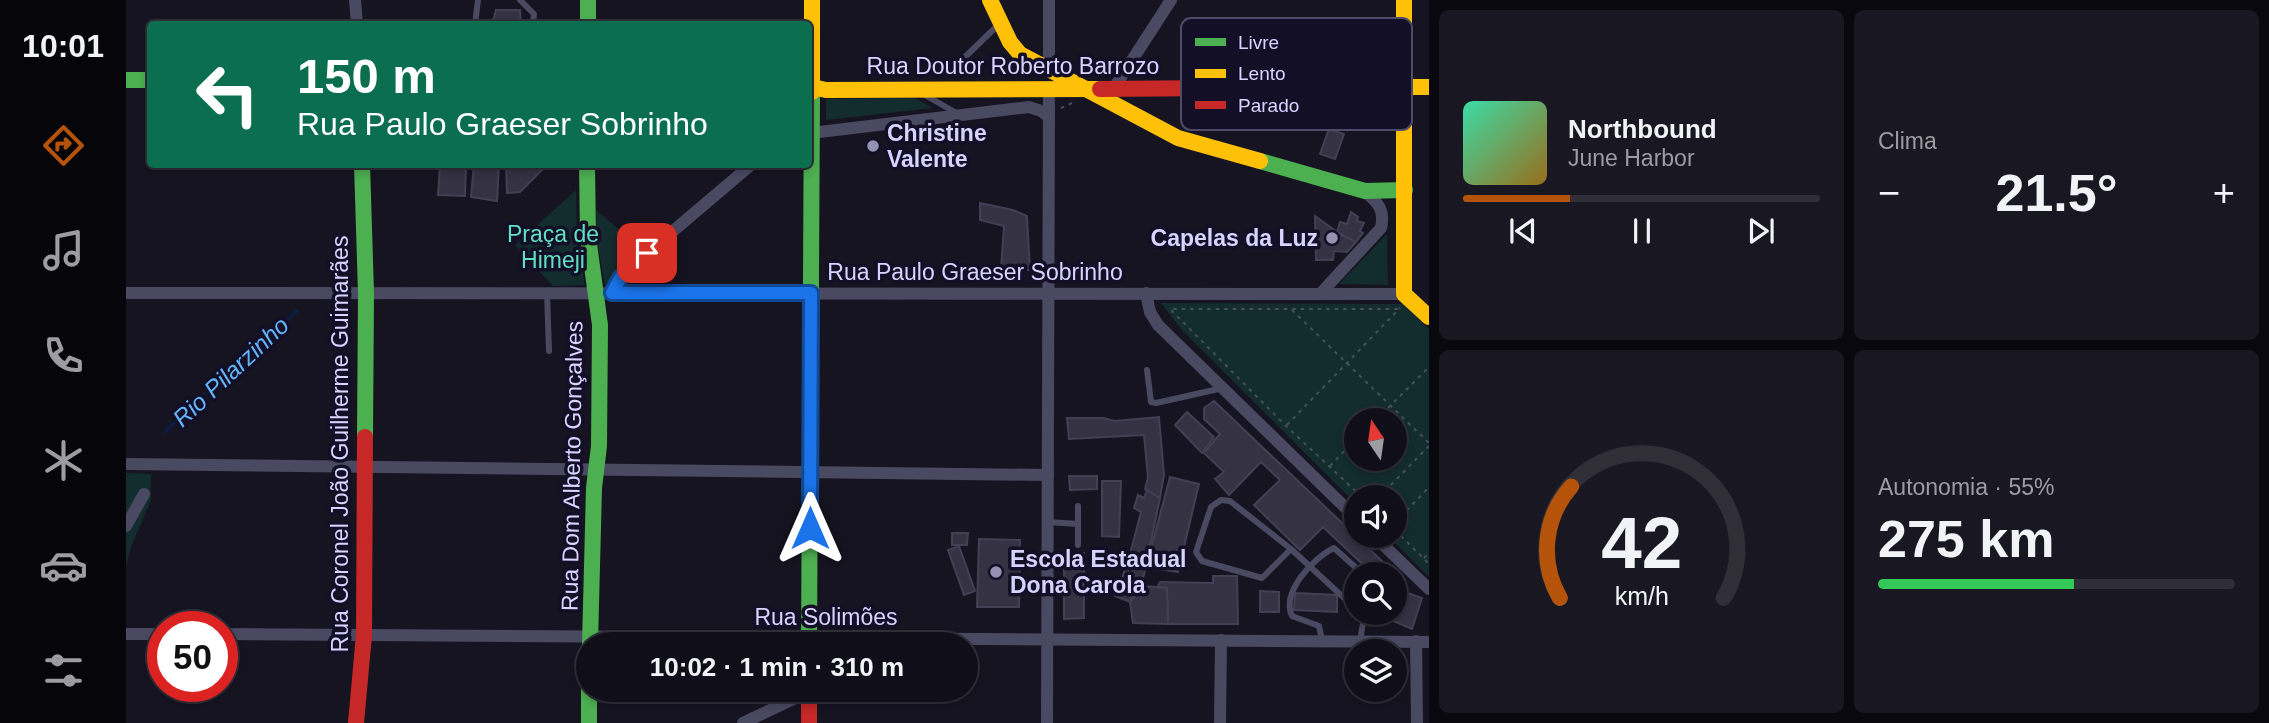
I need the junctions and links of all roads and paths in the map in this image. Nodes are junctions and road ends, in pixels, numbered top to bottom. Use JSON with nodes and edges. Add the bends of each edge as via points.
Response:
{"nodes":[{"id":1,"x":355,"y":0,"type":"edge"},
{"id":2,"x":478,"y":0,"type":"edge"},
{"id":3,"x":520,"y":0,"type":"edge"},
{"id":4,"x":588,"y":0,"type":"edge"},
{"id":5,"x":812,"y":0,"type":"edge"},
{"id":6,"x":990,"y":0,"type":"edge"},
{"id":7,"x":1049,"y":0,"type":"edge"},
{"id":8,"x":1171,"y":0,"type":"edge"},
{"id":9,"x":1404,"y":0,"type":"edge"},
{"id":10,"x":1404,"y":18,"type":"edge"},
{"id":11,"x":357,"y":21,"type":"edge"},
{"id":12,"x":475,"y":21,"type":"edge"},
{"id":13,"x":533,"y":21,"type":"edge"},
{"id":14,"x":588,"y":21,"type":"edge"},
{"id":15,"x":812,"y":21,"type":"edge"},
{"id":16,"x":1001,"y":23,"type":"junction"},
{"id":17,"x":962,"y":60,"type":"dead end"},
{"id":18,"x":1049,"y":70,"type":"junction"},
{"id":19,"x":126,"y":80,"type":"edge"},
{"id":20,"x":147,"y":80,"type":"edge"},
{"id":21,"x":812,"y":86,"type":"edge"},
{"id":22,"x":1114,"y":88,"type":"junction"},
{"id":23,"x":1181,"y":88,"type":"edge"},
{"id":24,"x":914,"y":89,"type":"junction"},
{"id":25,"x":1028,"y":89,"type":"junction"},
{"id":26,"x":1049,"y":89,"type":"junction"},
{"id":27,"x":1088,"y":89,"type":"junction"},
{"id":28,"x":1074,"y":103,"type":"dead end"},
{"id":29,"x":1118,"y":105,"type":"junction"},
{"id":30,"x":1029,"y":107,"type":"junction"},
{"id":31,"x":960,"y":115,"type":"junction"},
{"id":32,"x":1049,"y":117,"type":"junction"},
{"id":33,"x":1404,"y":130,"type":"edge"},
{"id":34,"x":812,"y":133,"type":"edge"},
{"id":35,"x":362,"y":168,"type":"edge"},
{"id":36,"x":587,"y":168,"type":"edge"},
{"id":37,"x":747,"y":168,"type":"edge"},
{"id":38,"x":810,"y":168,"type":"edge"},
{"id":39,"x":1405,"y":190,"type":"junction"},
{"id":40,"x":1365,"y":191,"type":"junction"},
{"id":41,"x":126,"y":293,"type":"edge"},
{"id":42,"x":366,"y":293,"type":"junction"},
{"id":43,"x":547,"y":293,"type":"junction"},
{"id":44,"x":604,"y":293,"type":"junction"},
{"id":45,"x":811,"y":293,"type":"junction"},
{"id":46,"x":1048,"y":293,"type":"junction"},
{"id":47,"x":1146,"y":293,"type":"junction"},
{"id":48,"x":1321,"y":293,"type":"junction"},
{"id":49,"x":1401,"y":298,"type":"junction"},
{"id":50,"x":1292,"y":309,"type":"junction"},
{"id":51,"x":1429,"y":317,"type":"edge"},
{"id":52,"x":549,"y":351,"type":"dead end"},
{"id":53,"x":1347,"y":363,"type":"junction"},
{"id":54,"x":1429,"y":367,"type":"edge"},
{"id":55,"x":1147,"y":370,"type":"dead end"},
{"id":56,"x":1223,"y":388,"type":"junction"},
{"id":57,"x":1390,"y":405,"type":"junction"},
{"id":58,"x":1387,"y":408,"type":"edge"},
{"id":59,"x":1286,"y":426,"type":"junction"},
{"id":60,"x":1429,"y":445,"type":"edge"},
{"id":61,"x":1344,"y":451,"type":"edge"},
{"id":62,"x":126,"y":464,"type":"edge"},
{"id":63,"x":1329,"y":466,"type":"junction"},
{"id":64,"x":365,"y":467,"type":"junction"},
{"id":65,"x":597,"y":470,"type":"junction"},
{"id":66,"x":810,"y":473,"type":"junction"},
{"id":67,"x":1048,"y":475,"type":"junction"},
{"id":68,"x":1349,"y":485,"type":"edge"},
{"id":69,"x":1391,"y":485,"type":"edge"},
{"id":70,"x":1429,"y":487,"type":"edge"},
{"id":71,"x":144,"y":494,"type":"dead end"},
{"id":72,"x":1078,"y":506,"type":"dead end"},
{"id":73,"x":1344,"y":506,"type":"edge"},
{"id":74,"x":1407,"y":510,"type":"edge"},
{"id":75,"x":1048,"y":522,"type":"junction"},
{"id":76,"x":1078,"y":524,"type":"junction"},
{"id":77,"x":126,"y":526,"type":"edge"},
{"id":78,"x":1407,"y":542,"type":"edge"},
{"id":79,"x":1078,"y":545,"type":"dead end"},
{"id":80,"x":1386,"y":548,"type":"edge"},
{"id":81,"x":1291,"y":549,"type":"junction"},
{"id":82,"x":1429,"y":553,"type":"edge"},
{"id":83,"x":1424,"y":559,"type":"junction"},
{"id":84,"x":1350,"y":562,"type":"edge"},
{"id":85,"x":1429,"y":564,"type":"edge"},
{"id":86,"x":1308,"y":565,"type":"junction"},
{"id":87,"x":1429,"y":589,"type":"edge"},
{"id":88,"x":1344,"y":597,"type":"edge"},
{"id":89,"x":591,"y":632,"type":"edge"},
{"id":90,"x":809,"y":632,"type":"edge"},
{"id":91,"x":126,"y":634,"type":"edge"},
{"id":92,"x":147,"y":634,"type":"edge"},
{"id":93,"x":238,"y":634,"type":"edge"},
{"id":94,"x":364,"y":635,"type":"junction"},
{"id":95,"x":1047,"y":639,"type":"junction"},
{"id":96,"x":576,"y":640,"type":"edge"},
{"id":97,"x":978,"y":640,"type":"edge"},
{"id":98,"x":1221,"y":640,"type":"junction"},
{"id":99,"x":1322,"y":641,"type":"junction"},
{"id":100,"x":1344,"y":641,"type":"edge"},
{"id":101,"x":1423,"y":641,"type":"edge"},
{"id":102,"x":589,"y":702,"type":"edge"},
{"id":103,"x":786,"y":702,"type":"edge"},
{"id":104,"x":810,"y":702,"type":"edge"},
{"id":105,"x":356,"y":723,"type":"edge"},
{"id":106,"x":589,"y":723,"type":"edge"},
{"id":107,"x":743,"y":723,"type":"edge"},
{"id":108,"x":809,"y":723,"type":"edge"},
{"id":109,"x":1047,"y":723,"type":"edge"},
{"id":110,"x":1220,"y":723,"type":"edge"},
{"id":111,"x":1416,"y":723,"type":"edge"}],
"edges":[{"from":1,"to":11,"type":"street"},
{"from":2,"to":12,"type":"lane"},
{"from":3,"to":13,"type":"lane","via":[[534,14]]},
{"from":4,"to":14,"type":"main road"},
{"from":5,"to":15,"type":"main road"},
{"from":6,"to":16,"type":"main road"},
{"from":7,"to":18,"type":"street"},
{"from":8,"to":22,"type":"street"},
{"from":9,"to":10,"type":"main road"},
{"from":16,"to":17,"type":"lane"},
{"from":16,"to":18,"type":"main road","via":[[1020,54]]},
{"from":18,"to":25,"type":"main road"},
{"from":18,"to":27,"type":"main road"},
{"from":19,"to":20,"type":"main road"},
{"from":21,"to":24,"type":"main road","name":"Rua Doutor Roberto Barrozo"},
{"from":22,"to":23,"type":"main road","name":"Rua Doutor Roberto Barrozo"},
{"from":22,"to":27,"type":"main road","name":"Rua Doutor Roberto Barrozo"},
{"from":22,"to":29,"type":"main road"},
{"from":24,"to":25,"type":"main road","name":"Rua Doutor Roberto Barrozo"},
{"from":24,"to":31,"type":"lane"},
{"from":25,"to":26,"type":"main road","name":"Rua Doutor Roberto Barrozo"},
{"from":26,"to":27,"type":"main road","name":"Rua Doutor Roberto Barrozo"},
{"from":26,"to":30,"type":"lane"},
{"from":26,"to":32,"type":"street"},
{"from":27,"to":29,"type":"main road"},
{"from":28,"to":32,"type":"path"},
{"from":29,"to":40,"type":"main road","via":[[1193,144]]},
{"from":30,"to":31,"type":"street"},
{"from":30,"to":32,"type":"street"},
{"from":31,"to":34,"type":"street"},
{"from":32,"to":46,"type":"street"},
{"from":33,"to":39,"type":"main road"},
{"from":35,"to":42,"type":"main road","name":"Rua Coronel João Guilherme Guimarães"},
{"from":36,"to":44,"type":"main road","name":"Rua Dom Alberto Gonçalves","via":[[588,237]]},
{"from":37,"to":44,"type":"street"},
{"from":38,"to":45,"type":"main road"},
{"from":39,"to":40,"type":"main road"},
{"from":39,"to":49,"type":"main road"},
{"from":40,"to":48,"type":"street","via":[[1380,205],[1381,228]]},
{"from":41,"to":42,"type":"street","name":"Rua Paulo Graeser Sobrinho"},
{"from":42,"to":43,"type":"street","name":"Rua Paulo Graeser Sobrinho"},
{"from":42,"to":64,"type":"main road","name":"Rua Coronel João Guilherme Guimarães"},
{"from":43,"to":44,"type":"street","name":"Rua Paulo Graeser Sobrinho"},
{"from":43,"to":52,"type":"lane"},
{"from":44,"to":45,"type":"street","name":"Rua Paulo Graeser Sobrinho"},
{"from":44,"to":65,"type":"main road","name":"Rua Dom Alberto Gonçalves"},
{"from":45,"to":46,"type":"street","name":"Rua Paulo Graeser Sobrinho"},
{"from":45,"to":66,"type":"main road"},
{"from":46,"to":47,"type":"street","name":"Rua Paulo Graeser Sobrinho"},
{"from":46,"to":67,"type":"street"},
{"from":47,"to":48,"type":"street","name":"Rua Paulo Graeser Sobrinho"},
{"from":47,"to":56,"type":"street","via":[[1153,318]]},
{"from":48,"to":49,"type":"street","name":"Rua Paulo Graeser Sobrinho"},
{"from":49,"to":50,"type":"path"},
{"from":49,"to":51,"type":"main road"},
{"from":49,"to":53,"type":"path"},
{"from":50,"to":53,"type":"path"},
{"from":50,"to":59,"type":"path","via":[[1170,309]]},
{"from":53,"to":57,"type":"path"},
{"from":53,"to":59,"type":"path"},
{"from":54,"to":57,"type":"path"},
{"from":55,"to":56,"type":"lane","via":[[1151,402]]},
{"from":56,"to":73,"type":"street"},
{"from":57,"to":58,"type":"path"},
{"from":57,"to":60,"type":"path"},
{"from":59,"to":63,"type":"path"},
{"from":60,"to":69,"type":"path"},
{"from":61,"to":63,"type":"path"},
{"from":62,"to":64,"type":"street"},
{"from":63,"to":68,"type":"path"},
{"from":64,"to":65,"type":"street"},
{"from":64,"to":94,"type":"main road","name":"Rua Coronel João Guilherme Guimarães"},
{"from":65,"to":66,"type":"street"},
{"from":65,"to":89,"type":"main road","name":"Rua Dom Alberto Gonçalves"},
{"from":66,"to":67,"type":"street"},
{"from":66,"to":90,"type":"main road"},
{"from":67,"to":75,"type":"street"},
{"from":70,"to":74,"type":"path"},
{"from":71,"to":77,"type":"street"},
{"from":72,"to":76,"type":"lane"},
{"from":75,"to":76,"type":"lane"},
{"from":75,"to":95,"type":"street"},
{"from":76,"to":79,"type":"lane"},
{"from":78,"to":83,"type":"path"},
{"from":80,"to":87,"type":"street"},
{"from":81,"to":81,"type":"lane","via":[[1226,500],[1211,507],[1196,552],[1202,561],[1262,578]]},
{"from":81,"to":86,"type":"lane"},
{"from":82,"to":83,"type":"path"},
{"from":83,"to":85,"type":"path"},
{"from":84,"to":86,"type":"lane","via":[[1334,548]]},
{"from":86,"to":88,"type":"lane"},
{"from":86,"to":99,"type":"lane","via":[[1289,600],[1290,612],[1292,617],[1319,626]]},
{"from":91,"to":92,"type":"street"},
{"from":93,"to":94,"type":"street","name":"Rua Solimões"},
{"from":94,"to":96,"type":"street","name":"Rua Solimões"},
{"from":94,"to":105,"type":"main road","name":"Rua Coronel João Guilherme Guimarães"},
{"from":95,"to":97,"type":"street","name":"Rua Solimões"},
{"from":95,"to":98,"type":"street","name":"Rua Solimões"},
{"from":95,"to":109,"type":"street"},
{"from":98,"to":99,"type":"street","name":"Rua Solimões"},
{"from":98,"to":110,"type":"street"},
{"from":99,"to":100,"type":"street","name":"Rua Solimões"},
{"from":101,"to":111,"type":"street"},
{"from":102,"to":106,"type":"main road"},
{"from":103,"to":107,"type":"street"},
{"from":104,"to":108,"type":"main road"}]}
